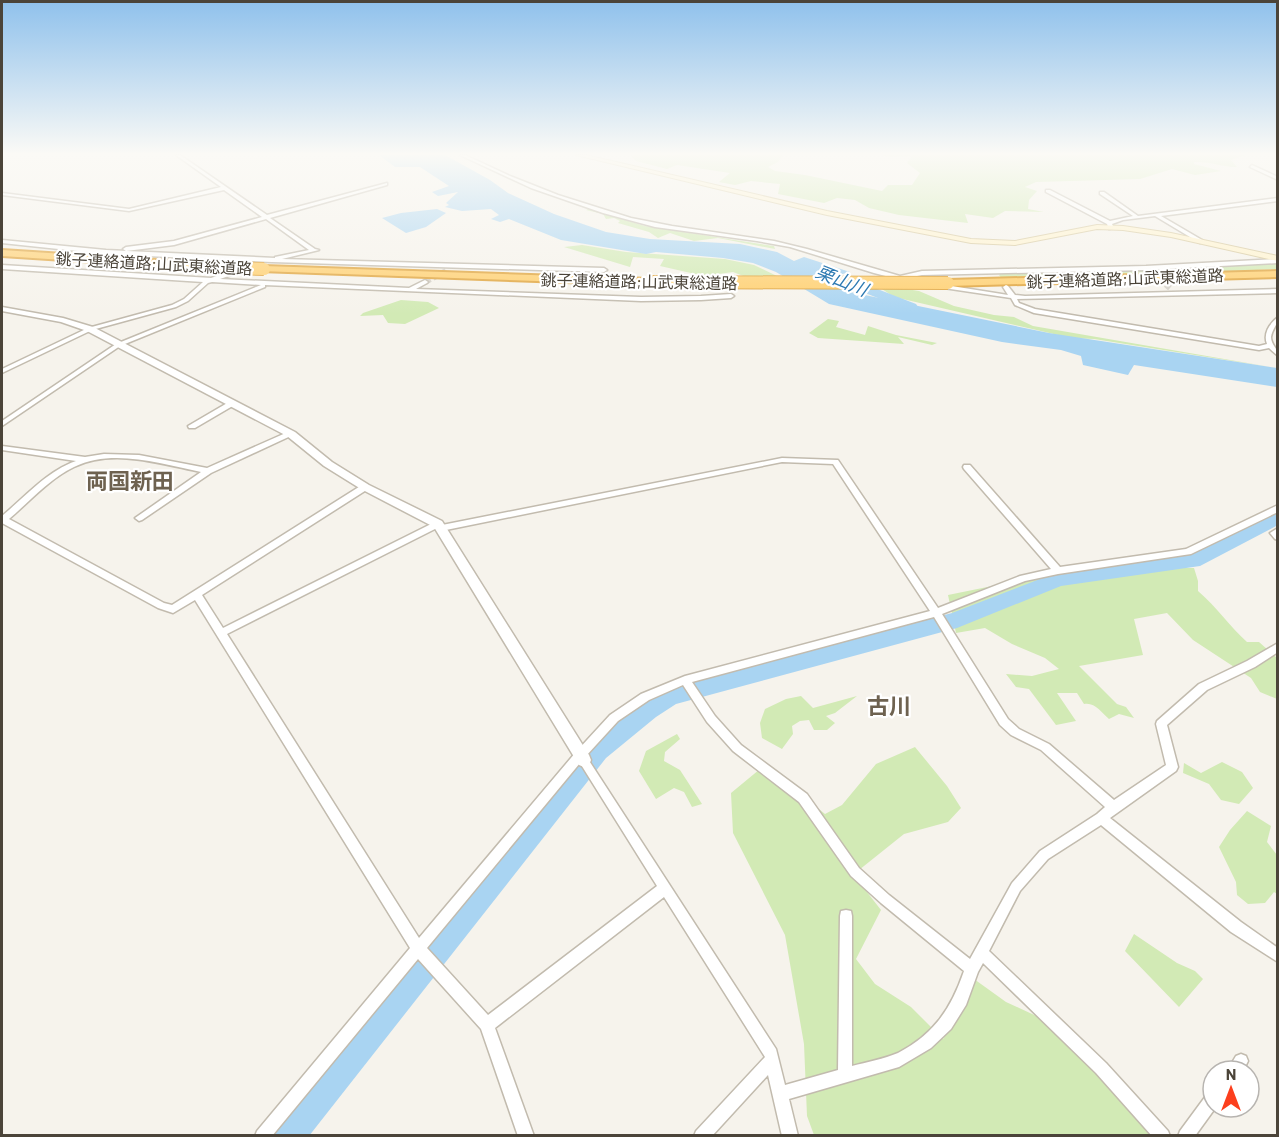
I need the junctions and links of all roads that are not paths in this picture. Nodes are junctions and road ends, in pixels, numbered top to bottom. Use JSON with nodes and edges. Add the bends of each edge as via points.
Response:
{"nodes":[{"id":1,"x":114,"y":208,"type":"edge"},
{"id":2,"x":137,"y":208,"type":"edge"},
{"id":3,"x":254,"y":208,"type":"edge"},
{"id":4,"x":299,"y":208,"type":"edge"},
{"id":5,"x":596,"y":208,"type":"edge"},
{"id":6,"x":806,"y":208,"type":"edge"},
{"id":7,"x":1079,"y":208,"type":"edge"},
{"id":8,"x":1124,"y":208,"type":"edge"},
{"id":9,"x":1204,"y":208,"type":"edge"},
{"id":10,"x":1156,"y":214,"type":"junction"},
{"id":11,"x":267,"y":217,"type":"junction"},
{"id":12,"x":1137,"y":217,"type":"junction"},
{"id":13,"x":1110,"y":225,"type":"junction"},
{"id":14,"x":1200,"y":241,"type":"junction"},
{"id":15,"x":2,"y":242,"type":"edge"},
{"id":16,"x":106,"y":252,"type":"junction"},
{"id":17,"x":2,"y":253,"type":"edge"},
{"id":18,"x":100,"y":256,"type":"tunnel mouth"},
{"id":19,"x":272,"y":260,"type":"junction"},
{"id":20,"x":1278,"y":260,"type":"edge"},
{"id":21,"x":88,"y":264,"type":"tunnel mouth"},
{"id":22,"x":612,"y":266,"type":"dead end"},
{"id":23,"x":2,"y":267,"type":"edge"},
{"id":24,"x":456,"y":267,"type":"junction"},
{"id":25,"x":76,"y":272,"type":"junction"},
{"id":26,"x":446,"y":272,"type":"tunnel mouth"},
{"id":27,"x":1278,"y":274,"type":"edge"},
{"id":28,"x":899,"y":278,"type":"junction"},
{"id":29,"x":211,"y":280,"type":"junction"},
{"id":30,"x":425,"y":282,"type":"tunnel mouth"},
{"id":31,"x":266,"y":284,"type":"junction"},
{"id":32,"x":603,"y":286,"type":"dead end"},
{"id":33,"x":1006,"y":287,"type":"dead end"},
{"id":34,"x":1170,"y":288,"type":"tunnel mouth"},
{"id":35,"x":409,"y":290,"type":"junction"},
{"id":36,"x":1278,"y":291,"type":"edge"},
{"id":37,"x":1177,"y":295,"type":"junction"},
{"id":38,"x":731,"y":296,"type":"dead end"},
{"id":39,"x":603,"y":297,"type":"junction"},
{"id":40,"x":1013,"y":297,"type":"junction"},
{"id":41,"x":2,"y":309,"type":"edge"},
{"id":42,"x":1278,"y":319,"type":"edge"},
{"id":43,"x":90,"y":329,"type":"junction"},
{"id":44,"x":118,"y":345,"type":"junction"},
{"id":45,"x":1269,"y":346,"type":"junction"},
{"id":46,"x":1278,"y":354,"type":"edge"},
{"id":47,"x":2,"y":371,"type":"edge"},
{"id":48,"x":232,"y":404,"type":"junction"},
{"id":49,"x":2,"y":424,"type":"edge"},
{"id":50,"x":192,"y":426,"type":"dead end"},
{"id":51,"x":291,"y":434,"type":"junction"},
{"id":52,"x":2,"y":448,"type":"edge"},
{"id":53,"x":85,"y":460,"type":"junction"},
{"id":54,"x":967,"y":467,"type":"dead end"},
{"id":55,"x":208,"y":471,"type":"junction"},
{"id":56,"x":365,"y":487,"type":"junction"},
{"id":57,"x":1277,"y":510,"type":"edge"},
{"id":58,"x":139,"y":518,"type":"dead end"},
{"id":59,"x":2,"y":519,"type":"edge"},
{"id":60,"x":439,"y":526,"type":"junction"},
{"id":61,"x":1278,"y":531,"type":"edge"},
{"id":62,"x":1278,"y":537,"type":"edge"},
{"id":63,"x":1058,"y":571,"type":"junction"},
{"id":64,"x":197,"y":595,"type":"junction"},
{"id":65,"x":936,"y":613,"type":"junction"},
{"id":66,"x":221,"y":633,"type":"junction"},
{"id":67,"x":1278,"y":647,"type":"edge"},
{"id":68,"x":685,"y":680,"type":"junction"},
{"id":69,"x":585,"y":762,"type":"junction"},
{"id":70,"x":1114,"y":807,"type":"junction"},
{"id":71,"x":1101,"y":818,"type":"junction"},
{"id":72,"x":665,"y":888,"type":"junction"},
{"id":73,"x":846,"y":916,"type":"dead end"},
{"id":74,"x":417,"y":947,"type":"junction"},
{"id":75,"x":982,"y":953,"type":"junction"},
{"id":76,"x":1278,"y":956,"type":"edge"},
{"id":77,"x":972,"y":969,"type":"junction"},
{"id":78,"x":487,"y":1025,"type":"junction"},
{"id":79,"x":772,"y":1060,"type":"junction"},
{"id":80,"x":845,"y":1075,"type":"junction"},
{"id":81,"x":782,"y":1093,"type":"junction"},
{"id":82,"x":1201,"y":1114,"type":"edge"},
{"id":83,"x":262,"y":1136,"type":"edge"},
{"id":84,"x":526,"y":1136,"type":"edge"},
{"id":85,"x":701,"y":1136,"type":"edge"},
{"id":86,"x":790,"y":1136,"type":"edge"},
{"id":87,"x":1163,"y":1136,"type":"edge"},
{"id":88,"x":1185,"y":1136,"type":"edge"}],
"edges":[{"from":1,"to":2,"type":"street"},
{"from":3,"to":11,"type":"street"},
{"from":4,"to":11,"type":"street"},
{"from":5,"to":28,"type":"street","via":[[674,228],[791,246]]},
{"from":6,"to":13,"type":"main road","via":[[971,241],[1015,243]]},
{"from":7,"to":13,"type":"street"},
{"from":8,"to":12,"type":"street"},
{"from":9,"to":10,"type":"street"},
{"from":10,"to":12,"type":"street"},
{"from":10,"to":14,"type":"street"},
{"from":11,"to":16,"type":"street","via":[[174,243]]},
{"from":11,"to":19,"type":"street","via":[[316,250]]},
{"from":12,"to":13,"type":"street"},
{"from":13,"to":14,"type":"main road"},
{"from":14,"to":20,"type":"main road"},
{"from":15,"to":16,"type":"street"},
{"from":16,"to":18,"type":"street"},
{"from":16,"to":19,"type":"street"},
{"from":17,"to":27,"type":"highway","name":"銚子連絡道路;山武東総道路","bridge":true,"via":[[234,268],[651,282],[948,282]]},
{"from":19,"to":24,"type":"street"},
{"from":19,"to":29,"type":"street"},
{"from":20,"to":28,"type":"street","via":[[1149,270],[922,273]]},
{"from":21,"to":25,"type":"street"},
{"from":22,"to":24,"type":"street","via":[[604,274]]},
{"from":23,"to":25,"type":"street"},
{"from":24,"to":26,"type":"street"},
{"from":25,"to":29,"type":"street"},
{"from":28,"to":40,"type":"street"},
{"from":29,"to":31,"type":"street"},
{"from":29,"to":43,"type":"street","via":[[174,306]]},
{"from":30,"to":35,"type":"street"},
{"from":31,"to":35,"type":"street"},
{"from":31,"to":44,"type":"street"},
{"from":32,"to":39,"type":"street"},
{"from":33,"to":40,"type":"street"},
{"from":34,"to":37,"type":"street"},
{"from":35,"to":39,"type":"street"},
{"from":36,"to":37,"type":"street"},
{"from":37,"to":40,"type":"street"},
{"from":38,"to":39,"type":"street"},
{"from":40,"to":45,"type":"street","via":[[1017,304],[1034,311],[1259,348]]},
{"from":41,"to":43,"type":"street"},
{"from":42,"to":45,"type":"street","via":[[1269,328]]},
{"from":43,"to":44,"type":"street"},
{"from":43,"to":47,"type":"street"},
{"from":44,"to":48,"type":"street"},
{"from":44,"to":49,"type":"street"},
{"from":45,"to":46,"type":"street"},
{"from":48,"to":50,"type":"street"},
{"from":48,"to":51,"type":"street"},
{"from":51,"to":55,"type":"street"},
{"from":51,"to":56,"type":"street"},
{"from":52,"to":53,"type":"street"},
{"from":53,"to":55,"type":"street","via":[[133,457]]},
{"from":53,"to":59,"type":"street","via":[[69,466]]},
{"from":54,"to":63,"type":"street"},
{"from":55,"to":58,"type":"street"},
{"from":56,"to":60,"type":"street"},
{"from":56,"to":64,"type":"street"},
{"from":57,"to":63,"type":"street","via":[[1188,552]]},
{"from":59,"to":64,"type":"street","via":[[165,608],[173,609]]},
{"from":60,"to":65,"type":"street","via":[[782,460],[835,462]]},
{"from":60,"to":66,"type":"street"},
{"from":60,"to":69,"type":"street"},
{"from":61,"to":62,"type":"street","via":[[1274,533]]},
{"from":63,"to":65,"type":"street","via":[[1023,578]]},
{"from":64,"to":66,"type":"street"},
{"from":65,"to":68,"type":"street"},
{"from":65,"to":70,"type":"street","via":[[1004,722],[1045,747]]},
{"from":66,"to":74,"type":"street"},
{"from":67,"to":70,"type":"street","via":[[1203,687],[1161,724],[1172,766]]},
{"from":68,"to":69,"type":"street","via":[[645,697],[614,718]]},
{"from":68,"to":77,"type":"street","via":[[711,719],[737,748],[803,798],[855,872]]},
{"from":69,"to":72,"type":"street"},
{"from":69,"to":74,"type":"street"},
{"from":70,"to":71,"type":"street"},
{"from":71,"to":75,"type":"street","via":[[1044,855],[1016,887]]},
{"from":71,"to":76,"type":"street"},
{"from":72,"to":78,"type":"street"},
{"from":72,"to":79,"type":"street"},
{"from":73,"to":80,"type":"street"},
{"from":74,"to":78,"type":"street"},
{"from":74,"to":83,"type":"street"},
{"from":75,"to":77,"type":"street"},
{"from":75,"to":87,"type":"street","via":[[1101,1068]]},
{"from":77,"to":80,"type":"street","via":[[961,1000],[946,1024],[926,1043],[899,1060]]},
{"from":78,"to":84,"type":"street"},
{"from":79,"to":81,"type":"street"},
{"from":79,"to":85,"type":"street"},
{"from":80,"to":81,"type":"street"},
{"from":81,"to":86,"type":"street"},
{"from":82,"to":88,"type":"street"}]}
